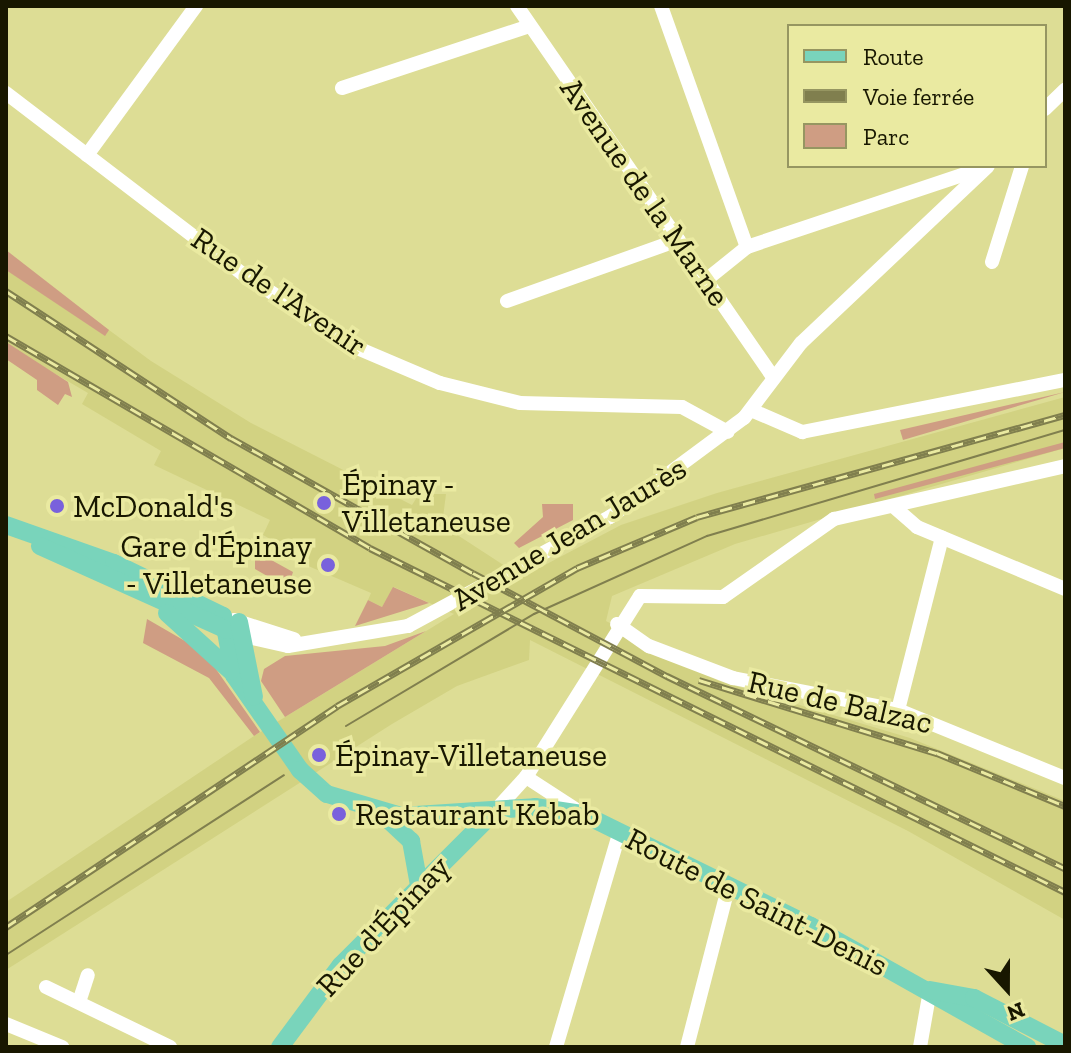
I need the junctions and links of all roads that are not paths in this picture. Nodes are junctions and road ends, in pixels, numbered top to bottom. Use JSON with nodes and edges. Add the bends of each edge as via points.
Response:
{"nodes":[{"id":1,"x":196,"y":6,"type":"edge"},
{"id":2,"x":517,"y":6,"type":"edge"},
{"id":3,"x":661,"y":6,"type":"edge"},
{"id":4,"x":530,"y":26,"type":"junction"},
{"id":5,"x":342,"y":88,"type":"dead end"},
{"id":6,"x":1065,"y":90,"type":"edge"},
{"id":7,"x":6,"y":93,"type":"edge"},
{"id":8,"x":1047,"y":107,"type":"edge"},
{"id":9,"x":87,"y":155,"type":"junction"},
{"id":10,"x":982,"y":168,"type":"edge"},
{"id":11,"x":986,"y":168,"type":"edge"},
{"id":12,"x":1021,"y":168,"type":"edge"},
{"id":13,"x":678,"y":240,"type":"junction"},
{"id":14,"x":747,"y":247,"type":"junction"},
{"id":15,"x":992,"y":262,"type":"dead end"},
{"id":16,"x":706,"y":280,"type":"junction"},
{"id":17,"x":507,"y":301,"type":"dead end"},
{"id":18,"x":774,"y":378,"type":"junction"},
{"id":19,"x":1065,"y":380,"type":"edge"},
{"id":20,"x":751,"y":410,"type":"junction"},
{"id":21,"x":728,"y":432,"type":"junction"},
{"id":22,"x":1065,"y":466,"type":"edge"},
{"id":23,"x":893,"y":506,"type":"junction"},
{"id":24,"x":9,"y":527,"type":"edge"},
{"id":25,"x":942,"y":538,"type":"junction"},
{"id":26,"x":1065,"y":589,"type":"edge"},
{"id":27,"x":139,"y":593,"type":"junction"},
{"id":28,"x":617,"y":624,"type":"junction"},
{"id":29,"x":232,"y":626,"type":"junction"},
{"id":30,"x":322,"y":643,"type":"junction"},
{"id":31,"x":288,"y":646,"type":"junction"},
{"id":32,"x":242,"y":678,"type":"junction"},
{"id":33,"x":898,"y":710,"type":"junction"},
{"id":34,"x":526,"y":777,"type":"junction"},
{"id":35,"x":1065,"y":778,"type":"edge"},
{"id":36,"x":494,"y":812,"type":"junction"},
{"id":37,"x":380,"y":813,"type":"junction"},
{"id":38,"x":583,"y":814,"type":"junction"},
{"id":39,"x":620,"y":831,"type":"junction"},
{"id":40,"x":419,"y":885,"type":"junction"},
{"id":41,"x":729,"y":885,"type":"junction"},
{"id":42,"x":88,"y":975,"type":"dead end"},
{"id":43,"x":46,"y":987,"type":"dead end"},
{"id":44,"x":930,"y":990,"type":"junction"},
{"id":45,"x":80,"y":999,"type":"junction"},
{"id":46,"x":6,"y":1024,"type":"edge"},
{"id":47,"x":1065,"y":1044,"type":"edge"},
{"id":48,"x":62,"y":1047,"type":"edge"},
{"id":49,"x":170,"y":1047,"type":"edge"},
{"id":50,"x":280,"y":1047,"type":"edge"},
{"id":51,"x":556,"y":1047,"type":"edge"},
{"id":52,"x":687,"y":1047,"type":"edge"},
{"id":53,"x":920,"y":1047,"type":"edge"},
{"id":54,"x":1027,"y":1047,"type":"edge"}],
"edges":[{"from":1,"to":9,"type":"street"},
{"from":2,"to":4,"type":"street","name":"Avenue de la Marne"},
{"from":3,"to":14,"type":"street"},
{"from":4,"to":5,"type":"street"},
{"from":4,"to":13,"type":"street","name":"Avenue de la Marne"},
{"from":6,"to":8,"type":"street"},
{"from":7,"to":9,"type":"street","name":"Rue de l'Avenir"},
{"from":9,"to":21,"type":"street","name":"Rue de l'Avenir","via":[[243,274],[355,347],[440,383],[520,403],[682,407]]},
{"from":10,"to":14,"type":"street"},
{"from":11,"to":18,"type":"street","name":"Avenue Jean Jaurès","via":[[801,343]]},
{"from":12,"to":15,"type":"street"},
{"from":13,"to":16,"type":"street","name":"Avenue de la Marne"},
{"from":13,"to":17,"type":"street"},
{"from":14,"to":16,"type":"street"},
{"from":16,"to":18,"type":"street","name":"Avenue de la Marne"},
{"from":18,"to":20,"type":"street","name":"Avenue Jean Jaurès"},
{"from":19,"to":20,"type":"street","via":[[802,432]]},
{"from":20,"to":21,"type":"street","name":"Avenue Jean Jaurès"},
{"from":21,"to":30,"type":"street","name":"Avenue Jean Jaurès","via":[[610,517],[433,615]]},
{"from":22,"to":23,"type":"street"},
{"from":23,"to":25,"type":"street"},
{"from":23,"to":28,"type":"street","via":[[820,527],[723,597],[651,592],[634,600]]},
{"from":24,"to":27,"type":"main road"},
{"from":24,"to":29,"type":"main road","via":[[114,563]]},
{"from":25,"to":26,"type":"street"},
{"from":25,"to":33,"type":"street"},
{"from":27,"to":29,"type":"main road"},
{"from":27,"to":32,"type":"main road","via":[[202,638]]},
{"from":28,"to":33,"type":"street","name":"Rue de Balzac","via":[[649,646],[733,678]]},
{"from":28,"to":34,"type":"street"},
{"from":29,"to":30,"type":"street","name":"Avenue Jean Jaurès"},
{"from":29,"to":31,"type":"street","name":"Avenue Jean Jaurès"},
{"from":29,"to":32,"type":"main road"},
{"from":30,"to":31,"type":"street","name":"Avenue Jean Jaurès"},
{"from":31,"to":32,"type":"street","via":[[262,654]]},
{"from":32,"to":37,"type":"main road","via":[[300,770],[327,794]]},
{"from":33,"to":35,"type":"street","name":"Rue de Balzac"},
{"from":34,"to":36,"type":"street"},
{"from":34,"to":38,"type":"street","name":"Route de Saint-Denis"},
{"from":36,"to":37,"type":"main road","name":"Route de Saint-Denis"},
{"from":36,"to":38,"type":"main road","name":"Route de Saint-Denis","via":[[535,807]]},
{"from":36,"to":40,"type":"main road","name":"Rue d'Épinay"},
{"from":37,"to":40,"type":"main road","via":[[411,841]]},
{"from":38,"to":39,"type":"main road","name":"Route de Saint-Denis"},
{"from":39,"to":41,"type":"main road","name":"Route de Saint-Denis"},
{"from":39,"to":51,"type":"street"},
{"from":40,"to":50,"type":"main road","name":"Rue d'Épinay","via":[[341,965]]},
{"from":41,"to":44,"type":"main road","name":"Route de Saint-Denis"},
{"from":41,"to":52,"type":"street"},
{"from":42,"to":45,"type":"street"},
{"from":43,"to":45,"type":"street"},
{"from":44,"to":47,"type":"main road","name":"Route de Saint-Denis","via":[[974,998]]},
{"from":44,"to":53,"type":"street"},
{"from":44,"to":54,"type":"main road","name":"Route de Saint-Denis","via":[[964,1018]]},
{"from":45,"to":49,"type":"street"},
{"from":46,"to":48,"type":"street"}]}
